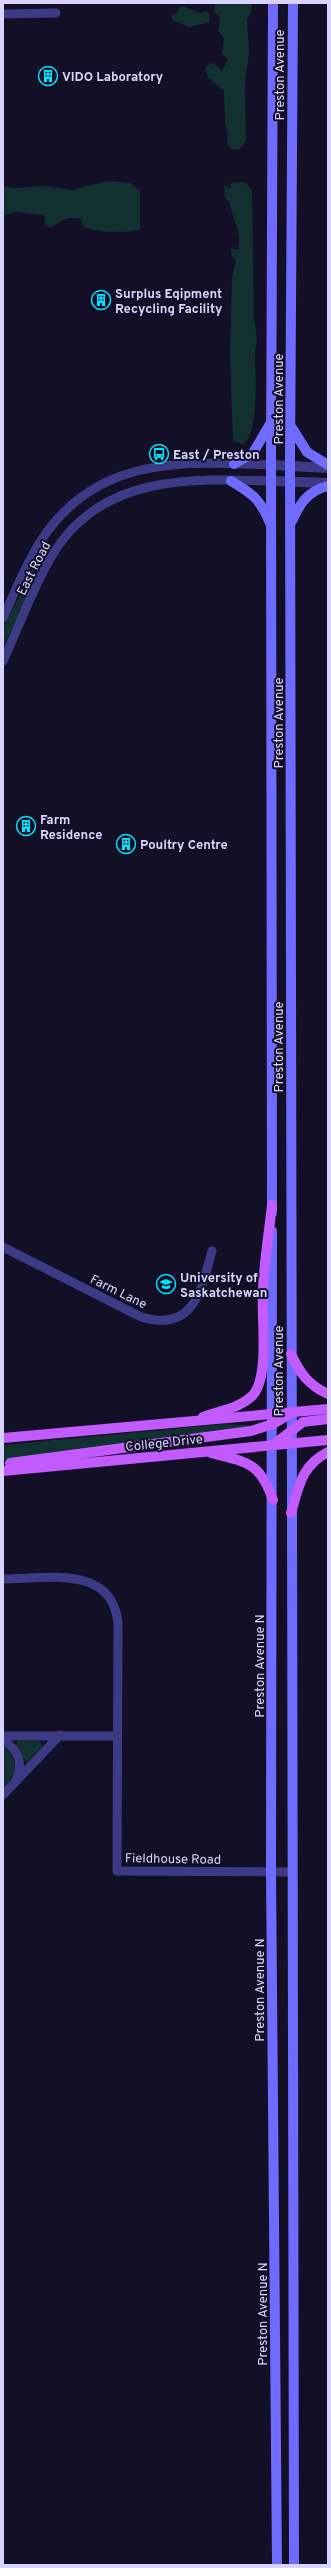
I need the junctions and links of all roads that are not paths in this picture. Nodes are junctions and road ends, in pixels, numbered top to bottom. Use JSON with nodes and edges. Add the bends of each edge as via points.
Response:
{"nodes":[{"id":1,"x":273,"y":3,"type":"edge"},
{"id":2,"x":293,"y":3,"type":"edge"},
{"id":3,"x":56,"y":13,"type":"dead end"},
{"id":4,"x":3,"y":14,"type":"edge"},
{"id":5,"x":272,"y":419,"type":"junction"},
{"id":6,"x":291,"y":424,"type":"junction"},
{"id":7,"x":234,"y":464,"type":"junction"},
{"id":8,"x":271,"y":465,"type":"junction"},
{"id":9,"x":290,"y":466,"type":"junction"},
{"id":10,"x":328,"y":467,"type":"edge"},
{"id":11,"x":231,"y":481,"type":"junction"},
{"id":12,"x":272,"y":481,"type":"junction"},
{"id":13,"x":291,"y":482,"type":"junction"},
{"id":14,"x":328,"y":483,"type":"edge"},
{"id":15,"x":328,"y":486,"type":"edge"},
{"id":16,"x":291,"y":525,"type":"junction"},
{"id":17,"x":272,"y":527,"type":"junction"},
{"id":18,"x":3,"y":618,"type":"edge"},
{"id":19,"x":3,"y":661,"type":"edge"},
{"id":20,"x":272,"y":1205,"type":"junction"},
{"id":21,"x":3,"y":1247,"type":"edge"},
{"id":22,"x":212,"y":1251,"type":"dead end"},
{"id":23,"x":291,"y":1354,"type":"junction"},
{"id":24,"x":328,"y":1394,"type":"edge"},
{"id":25,"x":328,"y":1409,"type":"edge"},
{"id":26,"x":291,"y":1413,"type":"junction"},
{"id":27,"x":273,"y":1419,"type":"junction"},
{"id":28,"x":328,"y":1419,"type":"edge"},
{"id":29,"x":187,"y":1422,"type":"junction"},
{"id":30,"x":291,"y":1429,"type":"junction"},
{"id":31,"x":3,"y":1438,"type":"edge"},
{"id":32,"x":328,"y":1440,"type":"edge"},
{"id":33,"x":291,"y":1443,"type":"junction"},
{"id":34,"x":273,"y":1445,"type":"junction"},
{"id":35,"x":201,"y":1451,"type":"junction"},
{"id":36,"x":328,"y":1452,"type":"edge"},
{"id":37,"x":3,"y":1464,"type":"edge"},
{"id":38,"x":3,"y":1471,"type":"edge"},
{"id":39,"x":273,"y":1500,"type":"junction"},
{"id":40,"x":291,"y":1513,"type":"junction"},
{"id":41,"x":3,"y":1579,"type":"edge"},
{"id":42,"x":60,"y":1735,"type":"junction"},
{"id":43,"x":3,"y":1736,"type":"edge"},
{"id":44,"x":116,"y":1736,"type":"junction"},
{"id":45,"x":3,"y":1740,"type":"edge"},
{"id":46,"x":15,"y":1784,"type":"junction"},
{"id":47,"x":3,"y":1795,"type":"edge"},
{"id":48,"x":292,"y":1872,"type":"junction"},
{"id":49,"x":271,"y":1873,"type":"junction"},
{"id":50,"x":277,"y":2565,"type":"edge"},
{"id":51,"x":294,"y":2565,"type":"edge"}],
"edges":[{"from":1,"to":5,"type":"main road","name":"Preston Avenue"},
{"from":2,"to":6,"type":"main road","name":"Preston Avenue"},
{"from":3,"to":4,"type":"street"},
{"from":5,"to":7,"type":"main road","via":[[258,447],[244,460]]},
{"from":5,"to":8,"type":"main road","name":"Preston Avenue"},
{"from":6,"to":9,"type":"main road","name":"Preston Avenue"},
{"from":6,"to":10,"type":"main road","via":[[297,440],[307,452]]},
{"from":7,"to":8,"type":"street","name":"East Road"},
{"from":7,"to":18,"type":"street","name":"East Road","via":[[158,465],[111,479],[81,496],[42,539]]},
{"from":8,"to":9,"type":"street"},
{"from":8,"to":12,"type":"main road","name":"Preston Avenue"},
{"from":9,"to":10,"type":"street"},
{"from":9,"to":13,"type":"main road","name":"Preston Avenue"},
{"from":11,"to":12,"type":"street","name":"East Road"},
{"from":11,"to":17,"type":"main road","via":[[254,495]]},
{"from":11,"to":19,"type":"street","name":"East Road","via":[[149,485],[118,497],[85,516],[52,555]]},
{"from":12,"to":13,"type":"street"},
{"from":12,"to":17,"type":"main road","name":"Preston Avenue"},
{"from":13,"to":14,"type":"street"},
{"from":13,"to":16,"type":"main road","name":"Preston Avenue"},
{"from":15,"to":16,"type":"main road","via":[[313,490],[307,495]]},
{"from":16,"to":23,"type":"main road","name":"Preston Avenue"},
{"from":17,"to":20,"type":"main road","name":"Preston Avenue"},
{"from":20,"to":27,"type":"main road","name":"Preston Avenue"},
{"from":20,"to":29,"type":"main road","via":[[263,1289],[262,1364],[257,1389],[243,1403]]},
{"from":21,"to":22,"type":"street","name":"Farm Lane","via":[[142,1317],[165,1322],[184,1315],[192,1307]]},
{"from":23,"to":24,"type":"main road","via":[[301,1376]]},
{"from":23,"to":26,"type":"main road","name":"Preston Avenue"},
{"from":25,"to":26,"type":"main road"},
{"from":26,"to":27,"type":"main road"},
{"from":26,"to":30,"type":"main road","name":"Preston Avenue"},
{"from":27,"to":29,"type":"main road","name":"College Drive"},
{"from":27,"to":34,"type":"main road","name":"Preston Avenue N"},
{"from":27,"to":37,"type":"main road","via":[[251,1431]]},
{"from":28,"to":30,"type":"main road","via":[[304,1422]]},
{"from":29,"to":31,"type":"main road","name":"College Drive"},
{"from":30,"to":33,"type":"main road","name":"Preston Avenue"},
{"from":30,"to":34,"type":"main road"},
{"from":32,"to":33,"type":"main road","name":"College Drive"},
{"from":33,"to":34,"type":"main road","name":"College Drive"},
{"from":33,"to":40,"type":"main road"},
{"from":34,"to":35,"type":"main road","name":"College Drive"},
{"from":34,"to":39,"type":"main road","name":"Preston Avenue N"},
{"from":35,"to":38,"type":"main road","name":"College Drive"},
{"from":35,"to":39,"type":"main road","via":[[244,1461],[256,1467],[267,1483]]},
{"from":36,"to":40,"type":"main road","via":[[308,1467],[301,1479]]},
{"from":39,"to":49,"type":"main road","name":"Preston Avenue N"},
{"from":40,"to":48,"type":"main road"},
{"from":41,"to":44,"type":"street","name":"Fieldhouse Road","via":[[80,1580],[97,1586],[111,1601],[118,1624]]},
{"from":42,"to":43,"type":"street"},
{"from":42,"to":44,"type":"street"},
{"from":42,"to":46,"type":"street"},
{"from":44,"to":49,"type":"street","name":"Fieldhouse Road","via":[[117,1871]]},
{"from":45,"to":46,"type":"street","via":[[19,1757],[19,1771]]},
{"from":46,"to":47,"type":"street"},
{"from":48,"to":49,"type":"street","name":"Fieldhouse Road"},
{"from":48,"to":51,"type":"main road"},
{"from":49,"to":50,"type":"main road","name":"Preston Avenue N"}]}
